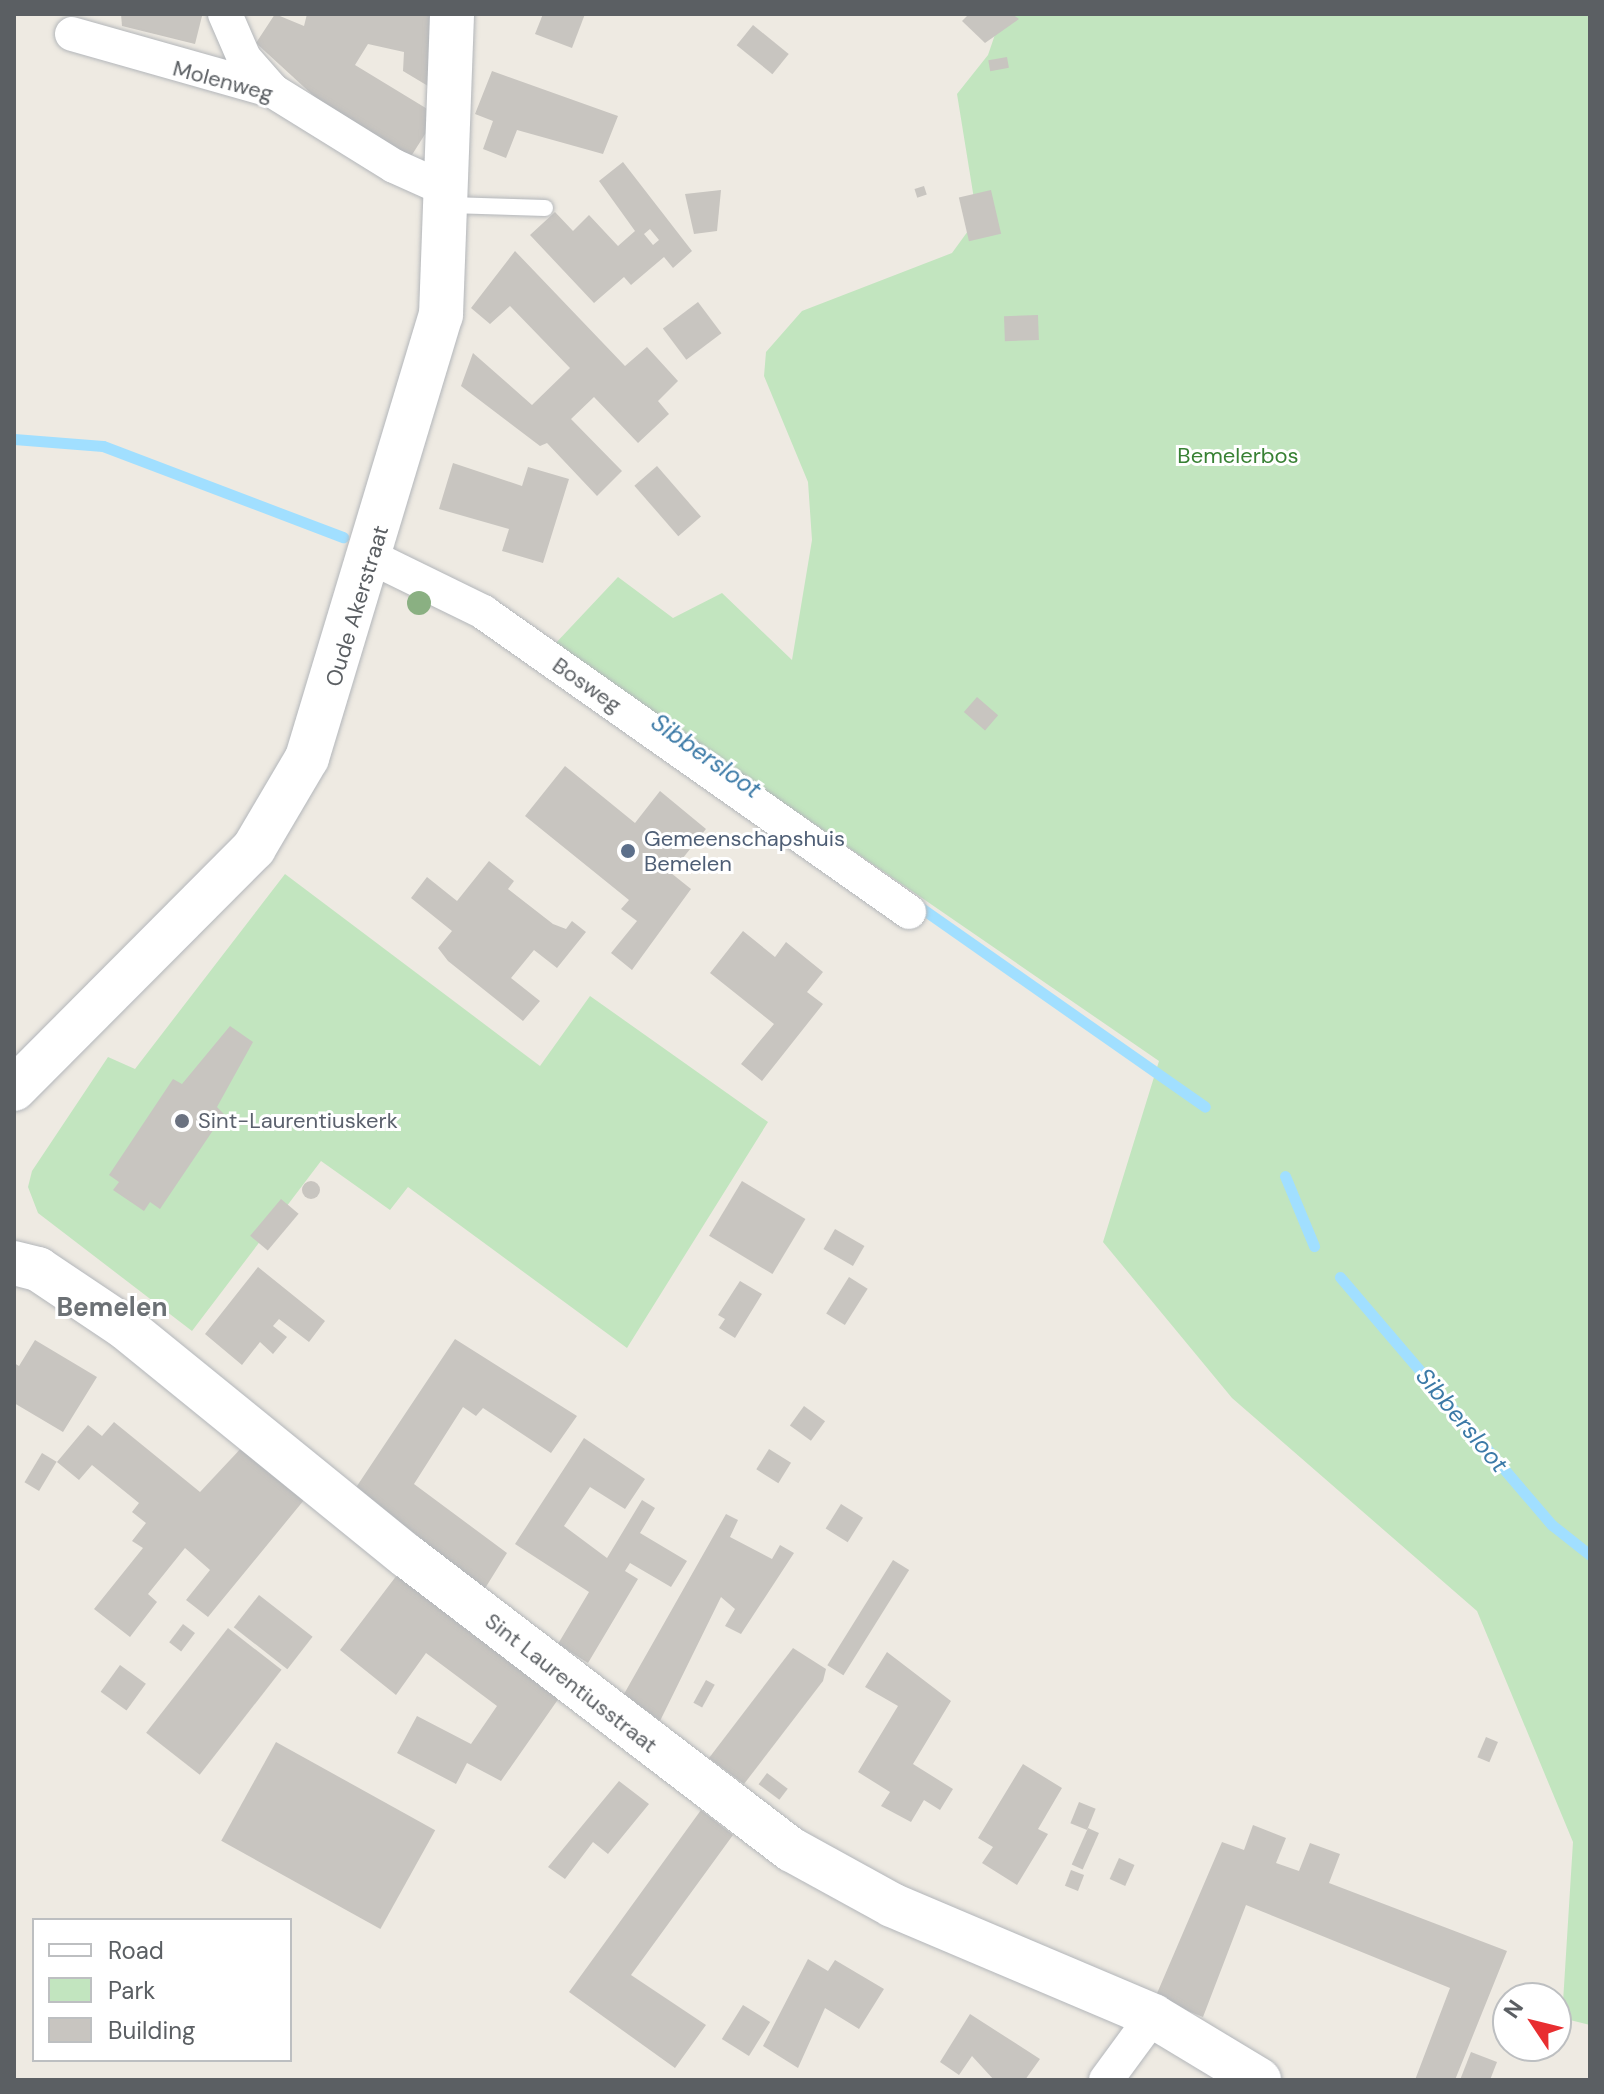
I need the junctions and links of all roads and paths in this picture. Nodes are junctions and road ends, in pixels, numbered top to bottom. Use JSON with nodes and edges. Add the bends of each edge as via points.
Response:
{"nodes":[{"id":1,"x":225,"y":14,"type":"edge"},
{"id":2,"x":452,"y":14,"type":"edge"},
{"id":3,"x":72,"y":34,"type":"dead end"},
{"id":4,"x":273,"y":91,"type":"junction"},
{"id":5,"x":450,"y":198,"type":"junction"},
{"id":6,"x":545,"y":208,"type":"dead end"},
{"id":7,"x":373,"y":558,"type":"junction"},
{"id":8,"x":909,"y":912,"type":"dead end"},
{"id":9,"x":14,"y":1089,"type":"edge"},
{"id":10,"x":14,"y":1234,"type":"edge"},
{"id":11,"x":26,"y":1266,"type":"edge"},
{"id":12,"x":1153,"y":2016,"type":"junction"},
{"id":13,"x":1106,"y":2080,"type":"edge"},
{"id":14,"x":1259,"y":2080,"type":"edge"}],
"edges":[{"from":1,"to":4,"type":"street","via":[[244,58]]},
{"from":2,"to":5,"type":"street","name":"Oude Akerstraat"},
{"from":3,"to":4,"type":"street","name":"Molenweg"},
{"from":4,"to":5,"type":"street","name":"Molenweg"},
{"from":5,"to":6,"type":"lane"},
{"from":5,"to":7,"type":"street","name":"Oude Akerstraat","via":[[435,342]]},
{"from":7,"to":8,"type":"street","name":"Bosweg","via":[[483,612]]},
{"from":7,"to":9,"type":"street","name":"Oude Akerstraat","via":[[317,732],[276,815],[221,882]]},
{"from":10,"to":11,"type":"street","name":"Sint Laurentiusstraat"},
{"from":11,"to":12,"type":"street","name":"Sint Laurentiusstraat","via":[[126,1328],[418,1565],[792,1850],[910,1913]]},
{"from":12,"to":13,"type":"street"},
{"from":12,"to":14,"type":"street","name":"Sint Laurentiusstraat"}]}
